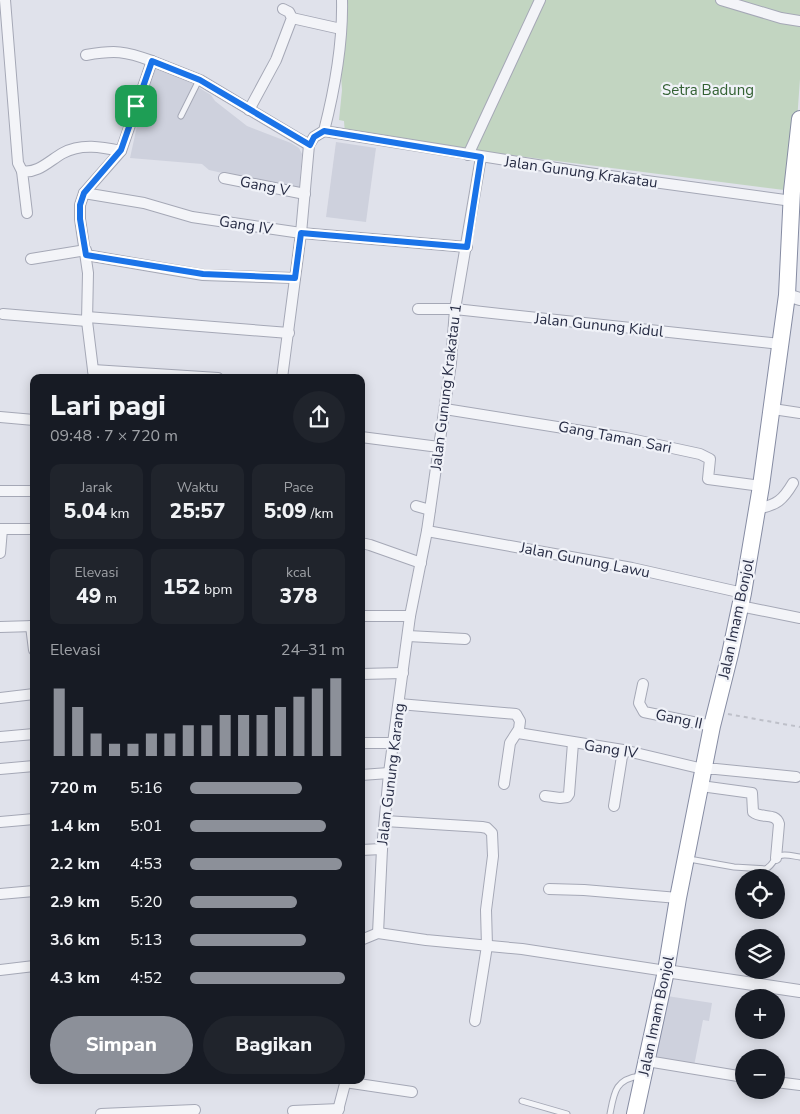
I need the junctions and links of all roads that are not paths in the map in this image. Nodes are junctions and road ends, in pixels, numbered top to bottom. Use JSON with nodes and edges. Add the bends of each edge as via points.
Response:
{"nodes":[{"id":1,"x":5,"y":0,"type":"edge"},
{"id":2,"x":342,"y":0,"type":"edge"},
{"id":3,"x":540,"y":0,"type":"edge"},
{"id":4,"x":721,"y":0,"type":"edge"},
{"id":5,"x":283,"y":9,"type":"dead end"},
{"id":6,"x":292,"y":18,"type":"junction"},
{"id":7,"x":800,"y":21,"type":"edge"},
{"id":8,"x":341,"y":29,"type":"junction"},
{"id":9,"x":86,"y":55,"type":"dead end"},
{"id":10,"x":152,"y":61,"type":"junction"},
{"id":11,"x":200,"y":80,"type":"junction"},
{"id":12,"x":249,"y":110,"type":"junction"},
{"id":13,"x":181,"y":116,"type":"dead end"},
{"id":14,"x":800,"y":120,"type":"edge"},
{"id":15,"x":324,"y":131,"type":"junction"},
{"id":16,"x":310,"y":145,"type":"junction"},
{"id":17,"x":121,"y":150,"type":"junction"},
{"id":18,"x":468,"y":155,"type":"junction"},
{"id":19,"x":481,"y":157,"type":"junction"},
{"id":20,"x":22,"y":171,"type":"junction"},
{"id":21,"x":224,"y":178,"type":"dead end"},
{"id":22,"x":84,"y":193,"type":"junction"},
{"id":23,"x":305,"y":194,"type":"junction"},
{"id":24,"x":795,"y":195,"type":"edge"},
{"id":25,"x":27,"y":213,"type":"dead end"},
{"id":26,"x":301,"y":233,"type":"junction"},
{"id":27,"x":467,"y":247,"type":"junction"},
{"id":28,"x":86,"y":252,"type":"junction"},
{"id":29,"x":31,"y":259,"type":"dead end"},
{"id":30,"x":295,"y":278,"type":"junction"},
{"id":31,"x":794,"y":297,"type":"edge"},
{"id":32,"x":418,"y":308,"type":"dead end"},
{"id":33,"x":455,"y":309,"type":"junction"},
{"id":34,"x":2,"y":314,"type":"dead end"},
{"id":35,"x":87,"y":319,"type":"junction"},
{"id":36,"x":289,"y":334,"type":"junction"},
{"id":37,"x":780,"y":344,"type":"junction"},
{"id":38,"x":94,"y":374,"type":"edge"},
{"id":39,"x":283,"y":374,"type":"edge"},
{"id":40,"x":445,"y":409,"type":"junction"},
{"id":41,"x":773,"y":409,"type":"junction"},
{"id":42,"x":800,"y":413,"type":"edge"},
{"id":43,"x":0,"y":417,"type":"edge"},
{"id":44,"x":30,"y":420,"type":"edge"},
{"id":45,"x":365,"y":438,"type":"edge"},
{"id":46,"x":440,"y":447,"type":"junction"},
{"id":47,"x":793,"y":483,"type":"dead end"},
{"id":48,"x":761,"y":486,"type":"junction"},
{"id":49,"x":0,"y":491,"type":"edge"},
{"id":50,"x":30,"y":491,"type":"edge"},
{"id":51,"x":416,"y":506,"type":"dead end"},
{"id":52,"x":757,"y":509,"type":"junction"},
{"id":53,"x":430,"y":510,"type":"junction"},
{"id":54,"x":1,"y":529,"type":"edge"},
{"id":55,"x":30,"y":529,"type":"edge"},
{"id":56,"x":427,"y":531,"type":"junction"},
{"id":57,"x":365,"y":544,"type":"edge"},
{"id":58,"x":0,"y":553,"type":"edge"},
{"id":59,"x":421,"y":563,"type":"junction"},
{"id":60,"x":741,"y":599,"type":"junction"},
{"id":61,"x":365,"y":616,"type":"edge"},
{"id":62,"x":410,"y":616,"type":"junction"},
{"id":63,"x":800,"y":618,"type":"edge"},
{"id":64,"x":30,"y":626,"type":"edge"},
{"id":65,"x":0,"y":627,"type":"edge"},
{"id":66,"x":408,"y":636,"type":"junction"},
{"id":67,"x":465,"y":639,"type":"dead end"},
{"id":68,"x":403,"y":673,"type":"junction"},
{"id":69,"x":365,"y":674,"type":"edge"},
{"id":70,"x":643,"y":684,"type":"dead end"},
{"id":71,"x":30,"y":694,"type":"edge"},
{"id":72,"x":0,"y":698,"type":"edge"},
{"id":73,"x":399,"y":704,"type":"junction"},
{"id":74,"x":714,"y":719,"type":"junction"},
{"id":75,"x":518,"y":733,"type":"junction"},
{"id":76,"x":30,"y":734,"type":"edge"},
{"id":77,"x":0,"y":737,"type":"edge"},
{"id":78,"x":365,"y":743,"type":"edge"},
{"id":79,"x":394,"y":743,"type":"junction"},
{"id":80,"x":573,"y":743,"type":"junction"},
{"id":81,"x":623,"y":750,"type":"junction"},
{"id":82,"x":30,"y":766,"type":"edge"},
{"id":83,"x":0,"y":769,"type":"edge"},
{"id":84,"x":703,"y":769,"type":"junction"},
{"id":85,"x":389,"y":774,"type":"junction"},
{"id":86,"x":365,"y":775,"type":"edge"},
{"id":87,"x":796,"y":777,"type":"dead end"},
{"id":88,"x":504,"y":784,"type":"dead end"},
{"id":89,"x":701,"y":786,"type":"junction"},
{"id":90,"x":545,"y":796,"type":"dead end"},
{"id":91,"x":614,"y":806,"type":"dead end"},
{"id":92,"x":30,"y":819,"type":"edge"},
{"id":93,"x":385,"y":821,"type":"junction"},
{"id":94,"x":0,"y":822,"type":"edge"},
{"id":95,"x":382,"y":849,"type":"junction"},
{"id":96,"x":365,"y":850,"type":"edge"},
{"id":97,"x":800,"y":857,"type":"edge"},
{"id":98,"x":686,"y":858,"type":"junction"},
{"id":99,"x":776,"y":858,"type":"junction"},
{"id":100,"x":30,"y":890,"type":"edge"},
{"id":101,"x":549,"y":890,"type":"dead end"},
{"id":102,"x":0,"y":894,"type":"edge"},
{"id":103,"x":678,"y":898,"type":"junction"},
{"id":104,"x":378,"y":933,"type":"junction"},
{"id":105,"x":365,"y":938,"type":"edge"},
{"id":106,"x":487,"y":946,"type":"junction"},
{"id":107,"x":30,"y":966,"type":"edge"},
{"id":108,"x":0,"y":970,"type":"edge"},
{"id":109,"x":666,"y":971,"type":"junction"},
{"id":110,"x":800,"y":991,"type":"edge"},
{"id":111,"x":475,"y":1021,"type":"dead end"},
{"id":112,"x":645,"y":1068,"type":"junction"},
{"id":113,"x":735,"y":1076,"type":"edge"},
{"id":114,"x":785,"y":1083,"type":"edge"},
{"id":115,"x":345,"y":1084,"type":"edge"},
{"id":116,"x":364,"y":1084,"type":"edge"},
{"id":117,"x":800,"y":1085,"type":"edge"},
{"id":118,"x":412,"y":1092,"type":"dead end"},
{"id":119,"x":522,"y":1101,"type":"dead end"},
{"id":120,"x":195,"y":1110,"type":"dead end"},
{"id":121,"x":293,"y":1111,"type":"dead end"},
{"id":122,"x":338,"y":1112,"type":"edge"},
{"id":123,"x":101,"y":1114,"type":"edge"},
{"id":124,"x":567,"y":1114,"type":"edge"},
{"id":125,"x":610,"y":1114,"type":"edge"},
{"id":126,"x":635,"y":1114,"type":"edge"}],
"edges":[{"from":1,"to":20,"type":"street","via":[[18,163]]},
{"from":2,"to":8,"type":"street"},
{"from":3,"to":18,"type":"street"},
{"from":4,"to":7,"type":"street"},
{"from":5,"to":6,"type":"street"},
{"from":6,"to":8,"type":"street"},
{"from":6,"to":12,"type":"street","via":[[276,60]]},
{"from":8,"to":15,"type":"street","via":[[340,56]]},
{"from":9,"to":10,"type":"street","via":[[128,52]]},
{"from":10,"to":11,"type":"street"},
{"from":10,"to":17,"type":"street"},
{"from":11,"to":12,"type":"street"},
{"from":11,"to":13,"type":"lane"},
{"from":12,"to":16,"type":"street"},
{"from":14,"to":24,"type":"highway","name":"Jalan Imam Bonjol"},
{"from":15,"to":16,"type":"street","via":[[314,137]]},
{"from":15,"to":18,"type":"street","name":"Jalan Gunung Krakatau"},
{"from":16,"to":23,"type":"street"},
{"from":17,"to":20,"type":"street","via":[[91,146],[76,148],[39,169]]},
{"from":17,"to":22,"type":"street"},
{"from":18,"to":19,"type":"street","name":"Jalan Gunung Krakatau"},
{"from":19,"to":24,"type":"street","name":"Jalan Gunung Krakatau","via":[[588,174]]},
{"from":19,"to":27,"type":"street","name":"Jalan Gunung Krakatau 1"},
{"from":20,"to":25,"type":"street"},
{"from":21,"to":23,"type":"street","name":"Gang V"},
{"from":22,"to":26,"type":"street","name":"Gang IV","via":[[192,217]]},
{"from":22,"to":28,"type":"street","via":[[80,219]]},
{"from":23,"to":26,"type":"street"},
{"from":24,"to":31,"type":"highway","name":"Jalan Imam Bonjol"},
{"from":26,"to":27,"type":"street","name":"Gang IV"},
{"from":26,"to":30,"type":"street"},
{"from":27,"to":33,"type":"street","name":"Jalan Gunung Krakatau 1"},
{"from":28,"to":29,"type":"street"},
{"from":28,"to":30,"type":"street","via":[[203,274]]},
{"from":28,"to":35,"type":"street"},
{"from":30,"to":36,"type":"street"},
{"from":31,"to":37,"type":"highway","name":"Jalan Imam Bonjol"},
{"from":32,"to":33,"type":"street","name":"Jalan Gunung Kidul"},
{"from":33,"to":37,"type":"street","name":"Jalan Gunung Kidul"},
{"from":33,"to":40,"type":"street","name":"Jalan Gunung Krakatau 1"},
{"from":34,"to":35,"type":"street"},
{"from":35,"to":36,"type":"street"},
{"from":35,"to":38,"type":"street"},
{"from":36,"to":39,"type":"street"},
{"from":37,"to":41,"type":"highway","name":"Jalan Imam Bonjol"},
{"from":40,"to":46,"type":"street","name":"Jalan Gunung Krakatau 1"},
{"from":40,"to":48,"type":"street","name":"Gang Taman Sari","via":[[626,438],[700,454],[710,459],[708,479]]},
{"from":41,"to":42,"type":"street"},
{"from":41,"to":48,"type":"highway","name":"Jalan Imam Bonjol"},
{"from":43,"to":44,"type":"street"},
{"from":45,"to":46,"type":"street"},
{"from":46,"to":53,"type":"street","name":"Jalan Gunung Krakatau 1"},
{"from":47,"to":52,"type":"street","via":[[781,500]]},
{"from":48,"to":52,"type":"highway","name":"Jalan Imam Bonjol"},
{"from":49,"to":50,"type":"street"},
{"from":51,"to":53,"type":"street"},
{"from":52,"to":60,"type":"highway","name":"Jalan Imam Bonjol"},
{"from":53,"to":56,"type":"street","name":"Jalan Gunung Krakatau 1"},
{"from":54,"to":55,"type":"street"},
{"from":54,"to":58,"type":"street"},
{"from":56,"to":59,"type":"street","name":"Jalan Gunung Krakatau 1"},
{"from":56,"to":60,"type":"street","name":"Jalan Gunung Lawu","via":[[632,568]]},
{"from":57,"to":59,"type":"street"},
{"from":59,"to":62,"type":"street","name":"Jalan Gunung Krakatau 1"},
{"from":60,"to":63,"type":"street","name":"Jalan Gunung Lawu"},
{"from":60,"to":74,"type":"highway","name":"Jalan Imam Bonjol"},
{"from":61,"to":62,"type":"street"},
{"from":62,"to":66,"type":"street","name":"Jalan Gunung Karang"},
{"from":64,"to":65,"type":"street"},
{"from":66,"to":67,"type":"street"},
{"from":66,"to":68,"type":"street","name":"Jalan Gunung Karang"},
{"from":68,"to":69,"type":"street"},
{"from":68,"to":73,"type":"street","name":"Jalan Gunung Karang"},
{"from":70,"to":74,"type":"street","name":"Gang II","via":[[639,703],[644,712]]},
{"from":71,"to":72,"type":"street"},
{"from":73,"to":75,"type":"street","via":[[516,714],[520,721]]},
{"from":73,"to":79,"type":"street","name":"Jalan Gunung Karang"},
{"from":74,"to":84,"type":"highway","name":"Jalan Imam Bonjol"},
{"from":75,"to":80,"type":"street","name":"Gang IV"},
{"from":75,"to":88,"type":"street","via":[[510,744]]},
{"from":76,"to":77,"type":"street"},
{"from":78,"to":79,"type":"street"},
{"from":79,"to":85,"type":"street","name":"Jalan Gunung Karang"},
{"from":80,"to":81,"type":"street","name":"Gang IV"},
{"from":80,"to":90,"type":"street","via":[[569,794],[560,798]]},
{"from":81,"to":84,"type":"street","name":"Gang IV"},
{"from":81,"to":91,"type":"street"},
{"from":82,"to":83,"type":"street"},
{"from":84,"to":87,"type":"street","name":"Gang IV"},
{"from":84,"to":89,"type":"highway","name":"Jalan Imam Bonjol"},
{"from":85,"to":86,"type":"street"},
{"from":85,"to":93,"type":"street","name":"Jalan Gunung Karang"},
{"from":89,"to":98,"type":"highway","name":"Jalan Imam Bonjol"},
{"from":89,"to":99,"type":"street","via":[[752,793],[753,812],[778,819]]},
{"from":92,"to":94,"type":"street"},
{"from":93,"to":95,"type":"street","name":"Jalan Gunung Karang"},
{"from":93,"to":106,"type":"street","via":[[490,830],[494,845],[486,910]]},
{"from":95,"to":96,"type":"street"},
{"from":95,"to":104,"type":"street","name":"Jalan Gunung Karang"},
{"from":97,"to":99,"type":"lane","via":[[783,855]]},
{"from":98,"to":99,"type":"lane","via":[[766,869]]},
{"from":98,"to":103,"type":"highway","name":"Jalan Imam Bonjol"},
{"from":100,"to":102,"type":"street"},
{"from":101,"to":103,"type":"street"},
{"from":103,"to":109,"type":"highway","name":"Jalan Imam Bonjol"},
{"from":104,"to":105,"type":"street"},
{"from":104,"to":106,"type":"street"},
{"from":106,"to":109,"type":"street"},
{"from":106,"to":111,"type":"street"},
{"from":107,"to":108,"type":"street"},
{"from":109,"to":110,"type":"street"},
{"from":109,"to":112,"type":"highway","name":"Jalan Imam Bonjol"},
{"from":112,"to":113,"type":"street"},
{"from":112,"to":125,"type":"lane","via":[[635,1077],[620,1083],[613,1095]]},
{"from":112,"to":126,"type":"highway","name":"Jalan Imam Bonjol"},
{"from":114,"to":117,"type":"street"},
{"from":115,"to":122,"type":"street"},
{"from":116,"to":118,"type":"street"},
{"from":119,"to":124,"type":"lane"},
{"from":120,"to":123,"type":"street"},
{"from":121,"to":122,"type":"street"}]}
